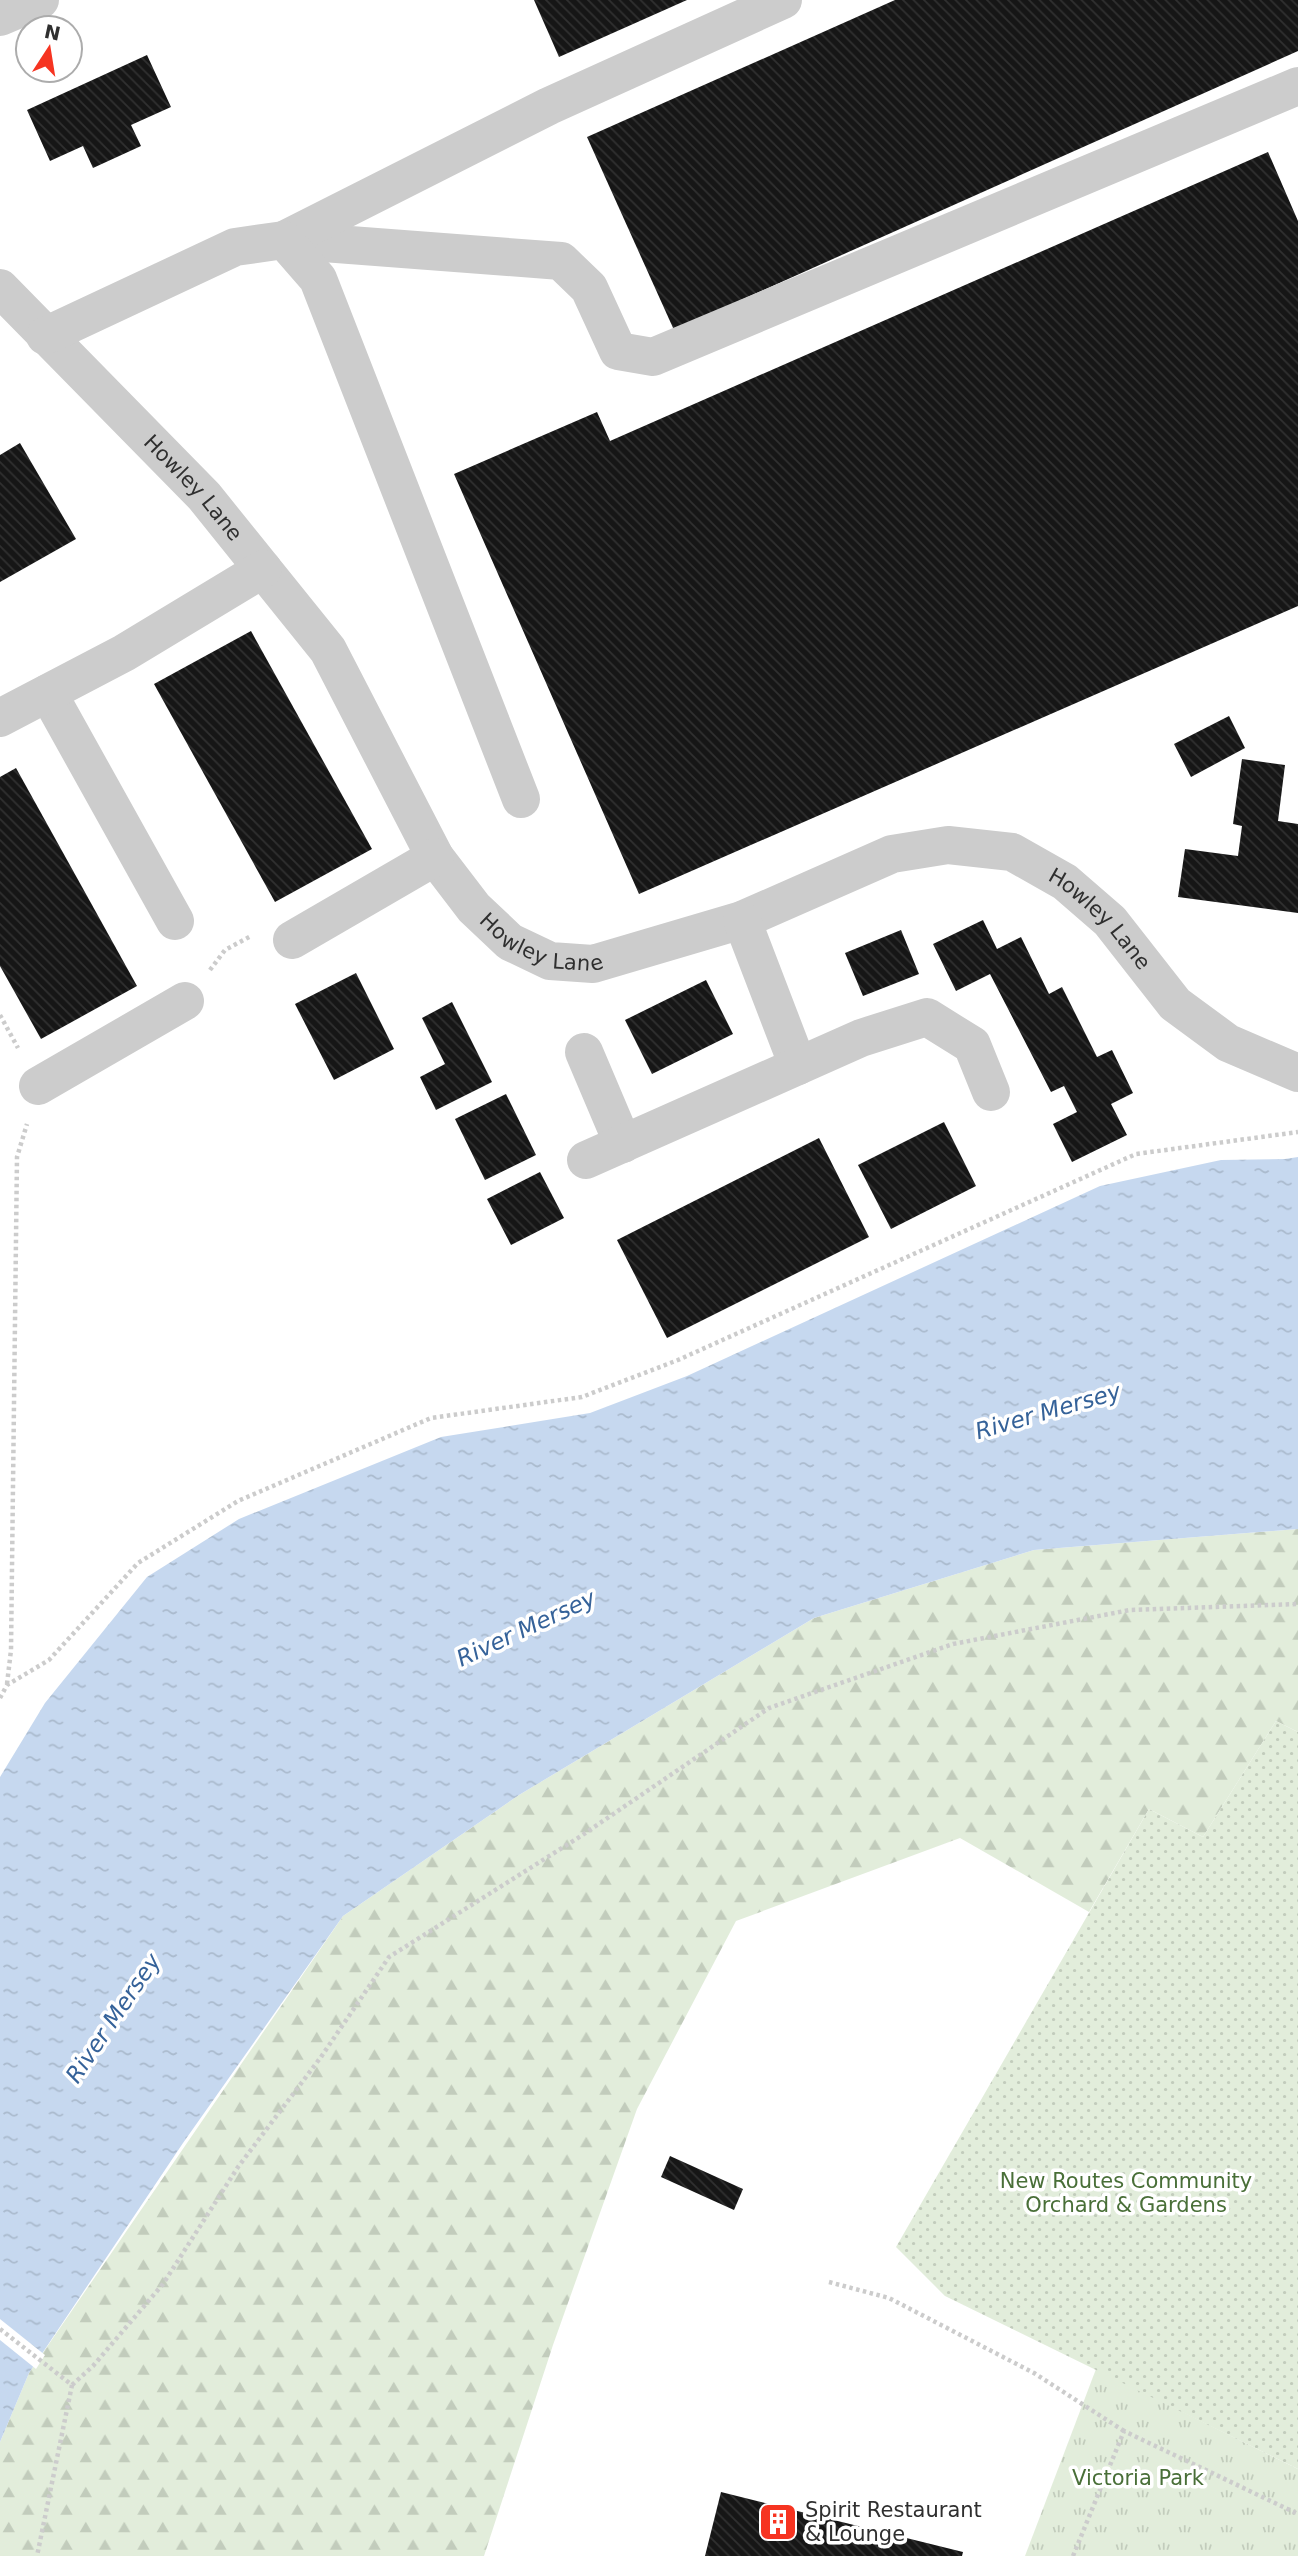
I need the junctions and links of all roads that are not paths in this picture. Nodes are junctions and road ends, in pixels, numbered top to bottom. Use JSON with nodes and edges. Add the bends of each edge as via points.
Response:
{"nodes":[{"id":1,"x":40,"y":0,"type":"edge"},
{"id":2,"x":783,"y":0,"type":"edge"},
{"id":3,"x":0,"y":18,"type":"edge"},
{"id":4,"x":1298,"y":86,"type":"edge"},
{"id":5,"x":284,"y":240,"type":"junction"},
{"id":6,"x":0,"y":288,"type":"edge"},
{"id":7,"x":46,"y":336,"type":"junction"},
{"id":8,"x":263,"y":569,"type":"junction"},
{"id":9,"x":48,"y":693,"type":"junction"},
{"id":10,"x":0,"y":718,"type":"edge"},
{"id":11,"x":520,"y":799,"type":"dead end"},
{"id":12,"x":435,"y":857,"type":"junction"},
{"id":13,"x":743,"y":920,"type":"junction"},
{"id":14,"x":175,"y":921,"type":"dead end"},
{"id":15,"x":292,"y":940,"type":"road end"},
{"id":16,"x":186,"y":1000,"type":"road end"},
{"id":17,"x":584,"y":1052,"type":"dead end"},
{"id":18,"x":798,"y":1066,"type":"junction"},
{"id":19,"x":1298,"y":1073,"type":"edge"},
{"id":20,"x":38,"y":1086,"type":"road end"},
{"id":21,"x":991,"y":1092,"type":"dead end"},
{"id":22,"x":624,"y":1144,"type":"junction"},
{"id":23,"x":586,"y":1160,"type":"dead end"}],
"edges":[{"from":1,"to":3,"type":"street"},
{"from":2,"to":5,"type":"street","via":[[549,106]]},
{"from":4,"to":5,"type":"street","via":[[653,356],[618,351],[589,288],[561,261]]},
{"from":5,"to":7,"type":"street","via":[[235,247]]},
{"from":5,"to":11,"type":"street","via":[[318,279]]},
{"from":6,"to":7,"type":"street","name":"Howley Lane"},
{"from":7,"to":8,"type":"street","name":"Howley Lane","via":[[204,495]]},
{"from":8,"to":9,"type":"street"},
{"from":8,"to":12,"type":"street","name":"Howley Lane","via":[[328,650]]},
{"from":9,"to":10,"type":"street"},
{"from":9,"to":14,"type":"street"},
{"from":12,"to":13,"type":"street","name":"Howley Lane","via":[[474,908],[510,942],[550,961],[593,964]]},
{"from":12,"to":15,"type":"street"},
{"from":13,"to":18,"type":"street"},
{"from":13,"to":19,"type":"street","name":"Howley Lane","via":[[892,854],[948,845],[1012,852],[1065,882],[1110,921],[1175,1004],[1228,1043]]},
{"from":16,"to":20,"type":"street"},
{"from":17,"to":22,"type":"street"},
{"from":18,"to":21,"type":"street","via":[[861,1038],[927,1017],[972,1045]]},
{"from":18,"to":22,"type":"street"},
{"from":22,"to":23,"type":"street"}]}
